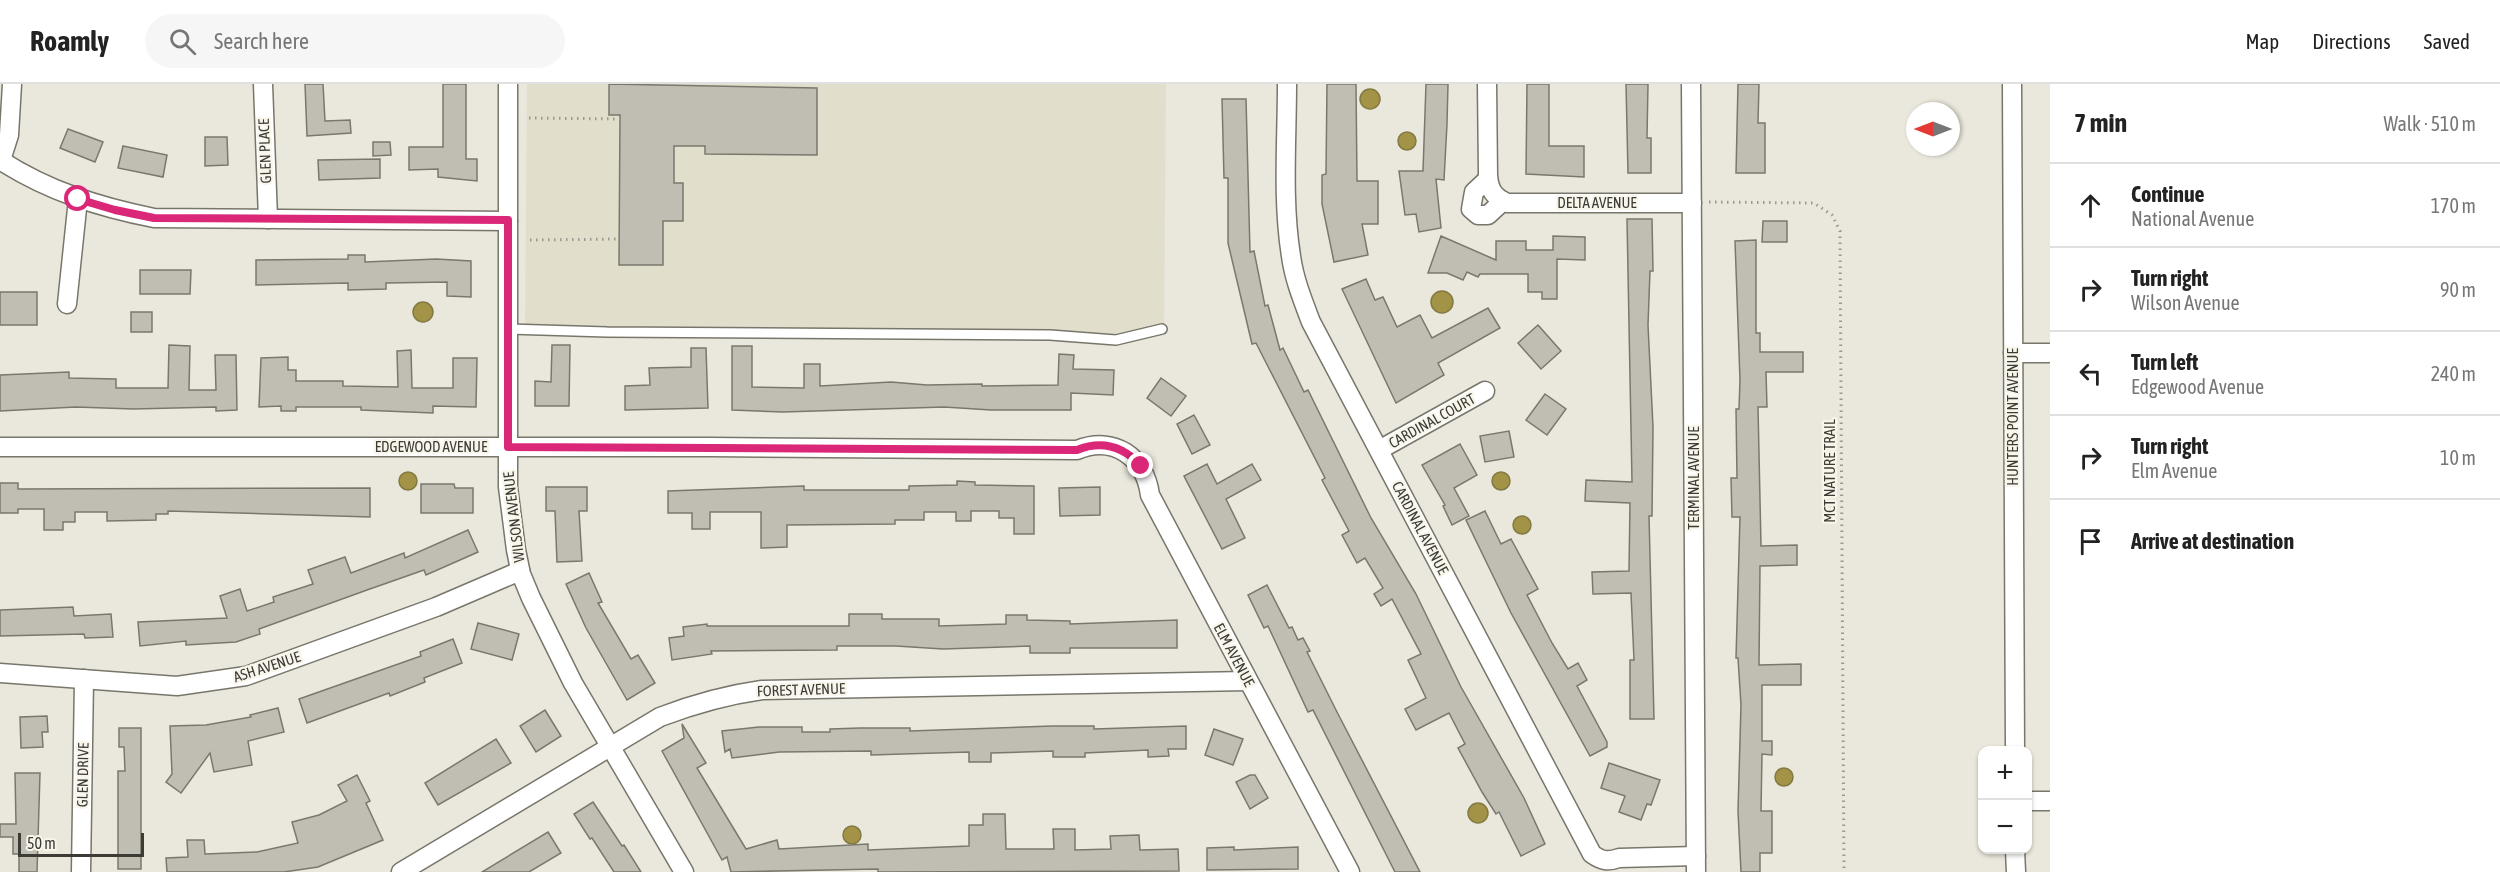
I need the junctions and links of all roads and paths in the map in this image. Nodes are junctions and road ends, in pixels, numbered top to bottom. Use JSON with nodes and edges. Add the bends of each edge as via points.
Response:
{"nodes":[{"id":1,"x":12,"y":84,"type":"edge"},
{"id":2,"x":263,"y":84,"type":"edge"},
{"id":3,"x":508,"y":84,"type":"edge"},
{"id":4,"x":1287,"y":84,"type":"edge"},
{"id":5,"x":1487,"y":84,"type":"edge"},
{"id":6,"x":1691,"y":84,"type":"edge"},
{"id":7,"x":2012,"y":84,"type":"edge"},
{"id":8,"x":529,"y":118,"type":"dead end"},
{"id":9,"x":620,"y":119,"type":"dead end"},
{"id":10,"x":0,"y":160,"type":"edge"},
{"id":11,"x":1488,"y":179,"type":"junction"},
{"id":12,"x":78,"y":199,"type":"junction"},
{"id":13,"x":1503,"y":201,"type":"junction"},
{"id":14,"x":1692,"y":202,"type":"junction"},
{"id":15,"x":268,"y":219,"type":"junction"},
{"id":16,"x":508,"y":220,"type":"junction"},
{"id":17,"x":619,"y":239,"type":"dead end"},
{"id":18,"x":530,"y":240,"type":"dead end"},
{"id":19,"x":67,"y":304,"type":"dead end"},
{"id":20,"x":508,"y":329,"type":"junction"},
{"id":21,"x":1162,"y":329,"type":"dead end"},
{"id":22,"x":2013,"y":353,"type":"junction"},
{"id":23,"x":2050,"y":353,"type":"edge"},
{"id":24,"x":1485,"y":391,"type":"dead end"},
{"id":25,"x":1113,"y":446,"type":"joint"},
{"id":26,"x":0,"y":447,"type":"edge"},
{"id":27,"x":508,"y":447,"type":"junction"},
{"id":28,"x":1379,"y":450,"type":"junction"},
{"id":29,"x":520,"y":571,"type":"junction"},
{"id":30,"x":0,"y":673,"type":"edge"},
{"id":31,"x":84,"y":679,"type":"junction"},
{"id":32,"x":1248,"y":681,"type":"junction"},
{"id":33,"x":2015,"y":746,"type":"edge"},
{"id":34,"x":611,"y":747,"type":"junction"},
{"id":35,"x":2032,"y":801,"type":"edge"},
{"id":36,"x":2050,"y":801,"type":"edge"},
{"id":37,"x":2015,"y":854,"type":"edge"},
{"id":38,"x":1696,"y":864,"type":"edge"},
{"id":39,"x":81,"y":872,"type":"edge"},
{"id":40,"x":400,"y":872,"type":"edge"},
{"id":41,"x":684,"y":872,"type":"edge"},
{"id":42,"x":1350,"y":872,"type":"edge"},
{"id":43,"x":1844,"y":872,"type":"edge"},
{"id":44,"x":2016,"y":872,"type":"edge"}],
"edges":[{"from":1,"to":10,"type":"street","via":[[9,135]]},
{"from":2,"to":15,"type":"street","name":"GLEN PLACE"},
{"from":3,"to":16,"type":"street","name":"WILSON AVENUE"},
{"from":4,"to":28,"type":"street","name":"CARDINAL AVENUE","via":[[1287,223],[1299,290],[1311,322]]},
{"from":5,"to":11,"type":"street"},
{"from":6,"to":14,"type":"street","name":"TERMINAL AVENUE"},
{"from":7,"to":22,"type":"street","name":"HUNTERS POINT AVENUE"},
{"from":8,"to":9,"type":"path"},
{"from":10,"to":12,"type":"street","via":[[45,186]]},
{"from":11,"to":13,"type":"street","via":[[1489,188]]},
{"from":11,"to":13,"type":"street","via":[[1474,192],[1472,209],[1478,215],[1488,215]]},
{"from":12,"to":15,"type":"street","via":[[154,218]]},
{"from":12,"to":19,"type":"street"},
{"from":13,"to":14,"type":"street","name":"DELTA AVENUE"},
{"from":14,"to":38,"type":"street","name":"TERMINAL AVENUE"},
{"from":14,"to":43,"type":"path","name":"MCT NATURE TRAIL","via":[[1814,203],[1832,215],[1840,231]]},
{"from":15,"to":16,"type":"street"},
{"from":16,"to":20,"type":"street","name":"WILSON AVENUE"},
{"from":17,"to":18,"type":"path"},
{"from":20,"to":21,"type":"lane","via":[[1050,335],[1116,340]]},
{"from":20,"to":27,"type":"street","name":"WILSON AVENUE"},
{"from":22,"to":23,"type":"street"},
{"from":22,"to":33,"type":"street","name":"HUNTERS POINT AVENUE"},
{"from":24,"to":28,"type":"street","name":"CARDINAL COURT"},
{"from":25,"to":27,"type":"street","name":"EDGEWOOD AVENUE","via":[[1100,444],[1077,450]]},
{"from":25,"to":32,"type":"street","name":"ELM AVENUE","via":[[1141,466],[1150,495]]},
{"from":26,"to":27,"type":"street","name":"EDGEWOOD AVENUE"},
{"from":27,"to":29,"type":"street","name":"WILSON AVENUE","via":[[513,531]]},
{"from":28,"to":38,"type":"street","name":"CARDINAL AVENUE","via":[[1593,854],[1610,861],[1619,858]]},
{"from":29,"to":31,"type":"street","name":"ASH AVENUE","via":[[436,607],[246,676],[177,686]]},
{"from":29,"to":34,"type":"street","name":"WILSON AVENUE","via":[[573,683]]},
{"from":30,"to":31,"type":"street","name":"ASH AVENUE"},
{"from":31,"to":39,"type":"street","name":"GLEN DRIVE"},
{"from":32,"to":34,"type":"street","name":"FOREST AVENUE","via":[[762,690],[694,704],[660,717]]},
{"from":32,"to":42,"type":"street","name":"ELM AVENUE"},
{"from":34,"to":40,"type":"street","name":"FOREST AVENUE"},
{"from":34,"to":41,"type":"street","name":"WILSON AVENUE"},
{"from":35,"to":36,"type":"street"},
{"from":37,"to":44,"type":"street"}]}
